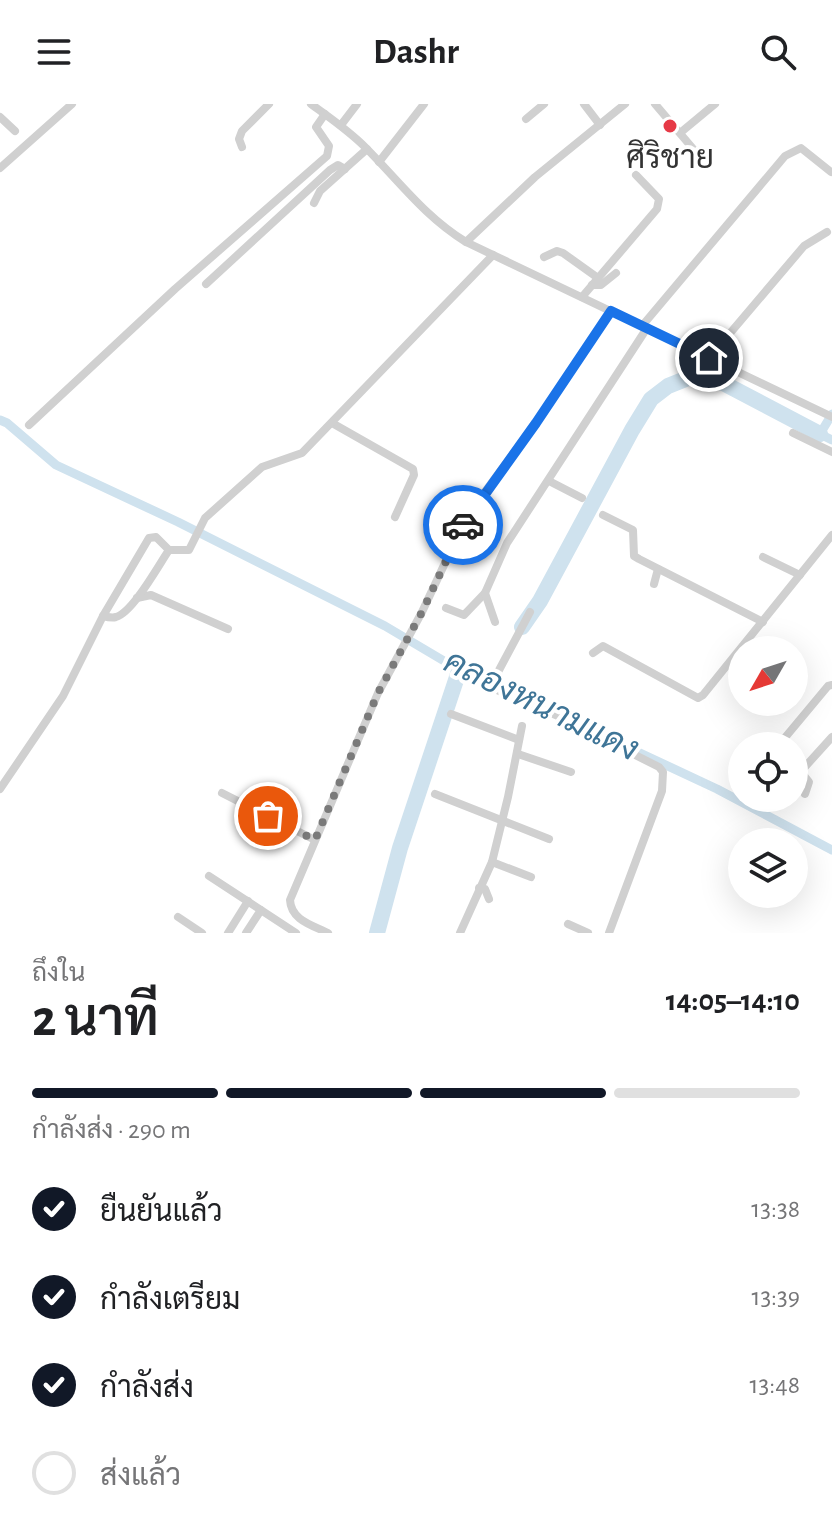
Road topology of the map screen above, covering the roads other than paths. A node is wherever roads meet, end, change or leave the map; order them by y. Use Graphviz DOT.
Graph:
graph roads {
  1 [pos="72,104"];
  2 [pos="269,104"];
  3 [pos="311,104"];
  4 [pos="357,104"];
  5 [pos="424,104"];
  6 [pos="544,104"];
  7 [pos="584,104"];
  8 [pos="625,104"];
  9 [pos="655,104"];
  10 [pos="715,104"];
  11 [pos="325,114"];
  12 [pos="0,117"];
  13 [pos="526,119"];
  14 [pos="341,125"];
  15 [pos="600,125"];
  16 [pos="15,131"];
  17 [pos="680,133"];
  18 [pos="242,147"];
  19 [pos="367,149"];
  20 [pos="379,162"];
  21 [pos="706,164"];
  22 [pos="0,168"];
  23 [pos="345,169"];
  24 [pos="831,172"];
  25 [pos="636,175"];
  26 [pos="314,203"];
  27 [pos="827,232"];
  28 [pos="466,242"];
  29 [pos="493,255"];
  30 [pos="544,257"];
  31 [pos="616,273"];
  32 [pos="595,281"];
  33 [pos="206,284"];
  34 [pos="582,297"];
  35 [pos="611,311"];
  36 [pos="644,327"];
  37 [pos="709,358"];
  38 [pos="832,417"];
  39 [pos="332,423"];
  40 [pos="29,425"];
  41 [pos="793,433"];
  42 [pos="832,452"];
  43 [pos="549,481"];
  44 [pos="582,498"];
  45 [pos="603,515"];
  46 [pos="395,517"];
  47 [pos="832,535"];
  48 [pos="169,550"];
  49 [pos="763,557"];
  50 [pos="658,569"];
  51 [pos="800,575"];
  52 [pos="654,584"];
  53 [pos="485,593"];
  54 [pos="137,598"];
  55 [pos="446,608"];
  56 [pos="530,612"];
  57 [pos="103,616"];
  58 [pos="495,622"];
  59 [pos="763,622"];
  60 [pos="228,629"];
  61 [pos="593,653"];
  62 [pos="459,674"];
  63 [pos="492,683"];
  64 [pos="832,685"];
  65 [pos="451,714"];
  66 [pos="522,726"];
  67 [pos="790,732"];
  68 [pos="832,737"];
  69 [pos="519,740"];
  70 [pos="518,754"];
  71 [pos="808,764"];
  72 [pos="571,772"];
  73 [pos="0,789"];
  74 [pos="222,793"];
  75 [pos="435,794"];
  76 [pos="503,820"];
  77 [pos="549,839"];
  78 [pos="315,840"];
  79 [pos="492,862"];
  80 [pos="209,876"];
  81 [pos="531,877"];
  82 [pos="479,888"];
  83 [pos="489,899"];
  84 [pos="248,901"];
  85 [pos="261,910"];
  86 [pos="178,917"];
  87 [pos="568,924"];
  88 [pos="202,933"];
  89 [pos="228,933"];
  90 [pos="246,933"];
  91 [pos="296,933"];
  92 [pos="328,933"];
  93 [pos="460,933"];
  94 [pos="588,933"];
  95 [pos="609,933"];
  1 -- 22 [label="street"];
  2 -- 18 [label="street"];
  3 -- 11 [label="street"];
  4 -- 14 [label="street"];
  5 -- 20 [label="street"];
  6 -- 13 [label="street"];
  7 -- 15 [label="street"];
  8 -- 15 [label="street"];
  9 -- 17 [label="street"];
  10 -- 17 [label="street"];
  11 -- 14 [label="street"];
  11 -- 40 [label="street"];
  12 -- 16 [label="street"];
  14 -- 19 [label="street"];
  15 -- 28 [label="street"];
  17 -- 21 [label="street"];
  19 -- 20 [label="street"];
  19 -- 23 [label="street"];
  20 -- 28 [label="street"];
  23 -- 26 [label="street"];
  23 -- 33 [label="street"];
  24 -- 36 [label="street"];
  25 -- 32 [label="street"];
  27 -- 37 [label="street"];
  28 -- 29 [label="street"];
  29 -- 34 [label="street"];
  29 -- 39 [label="street"];
  30 -- 32 [label="street"];
  31 -- 32 [label="street"];
  32 -- 34 [label="street"];
  34 -- 35 [label="street"];
  35 -- 36 [label="street"];
  35 -- 78 [label="street"];
  36 -- 37 [label="street"];
  36 -- 43 [label="street"];
  37 -- 38 [label="street"];
  39 -- 46 [label="street"];
  39 -- 48 [label="street"];
  41 -- 42 [label="street"];
  43 -- 44 [label="street"];
  43 -- 53 [label="street"];
  45 -- 50 [label="street"];
  47 -- 51 [label="street"];
  48 -- 54 [label="street"];
  48 -- 57 [label="street"];
  49 -- 51 [label="street"];
  50 -- 52 [label="street"];
  50 -- 59 [label="street"];
  51 -- 59 [label="street"];
  53 -- 55 [label="street"];
  53 -- 58 [label="street"];
  54 -- 57 [label="street"];
  54 -- 60 [label="street"];
  56 -- 63 [label="street"];
  57 -- 73 [label="street"];
  59 -- 61 [label="street"];
  62 -- 63 [label="street"];
  63 -- 95 [label="street"];
  64 -- 67 [label="street"];
  65 -- 69 [label="street"];
  66 -- 69 [label="street"];
  68 -- 71 [label="street"];
  69 -- 70 [label="street"];
  70 -- 72 [label="street"];
  70 -- 76 [label="street"];
  74 -- 78 [label="street"];
  75 -- 76 [label="street"];
  76 -- 77 [label="street"];
  76 -- 79 [label="street"];
  78 -- 92 [label="street"];
  79 -- 81 [label="street"];
  79 -- 82 [label="street"];
  80 -- 84 [label="street"];
  82 -- 83 [label="street"];
  82 -- 93 [label="street"];
  84 -- 85 [label="street"];
  84 -- 89 [label="street"];
  85 -- 90 [label="street"];
  85 -- 91 [label="street"];
  86 -- 88 [label="street"];
  87 -- 94 [label="street"];
}
